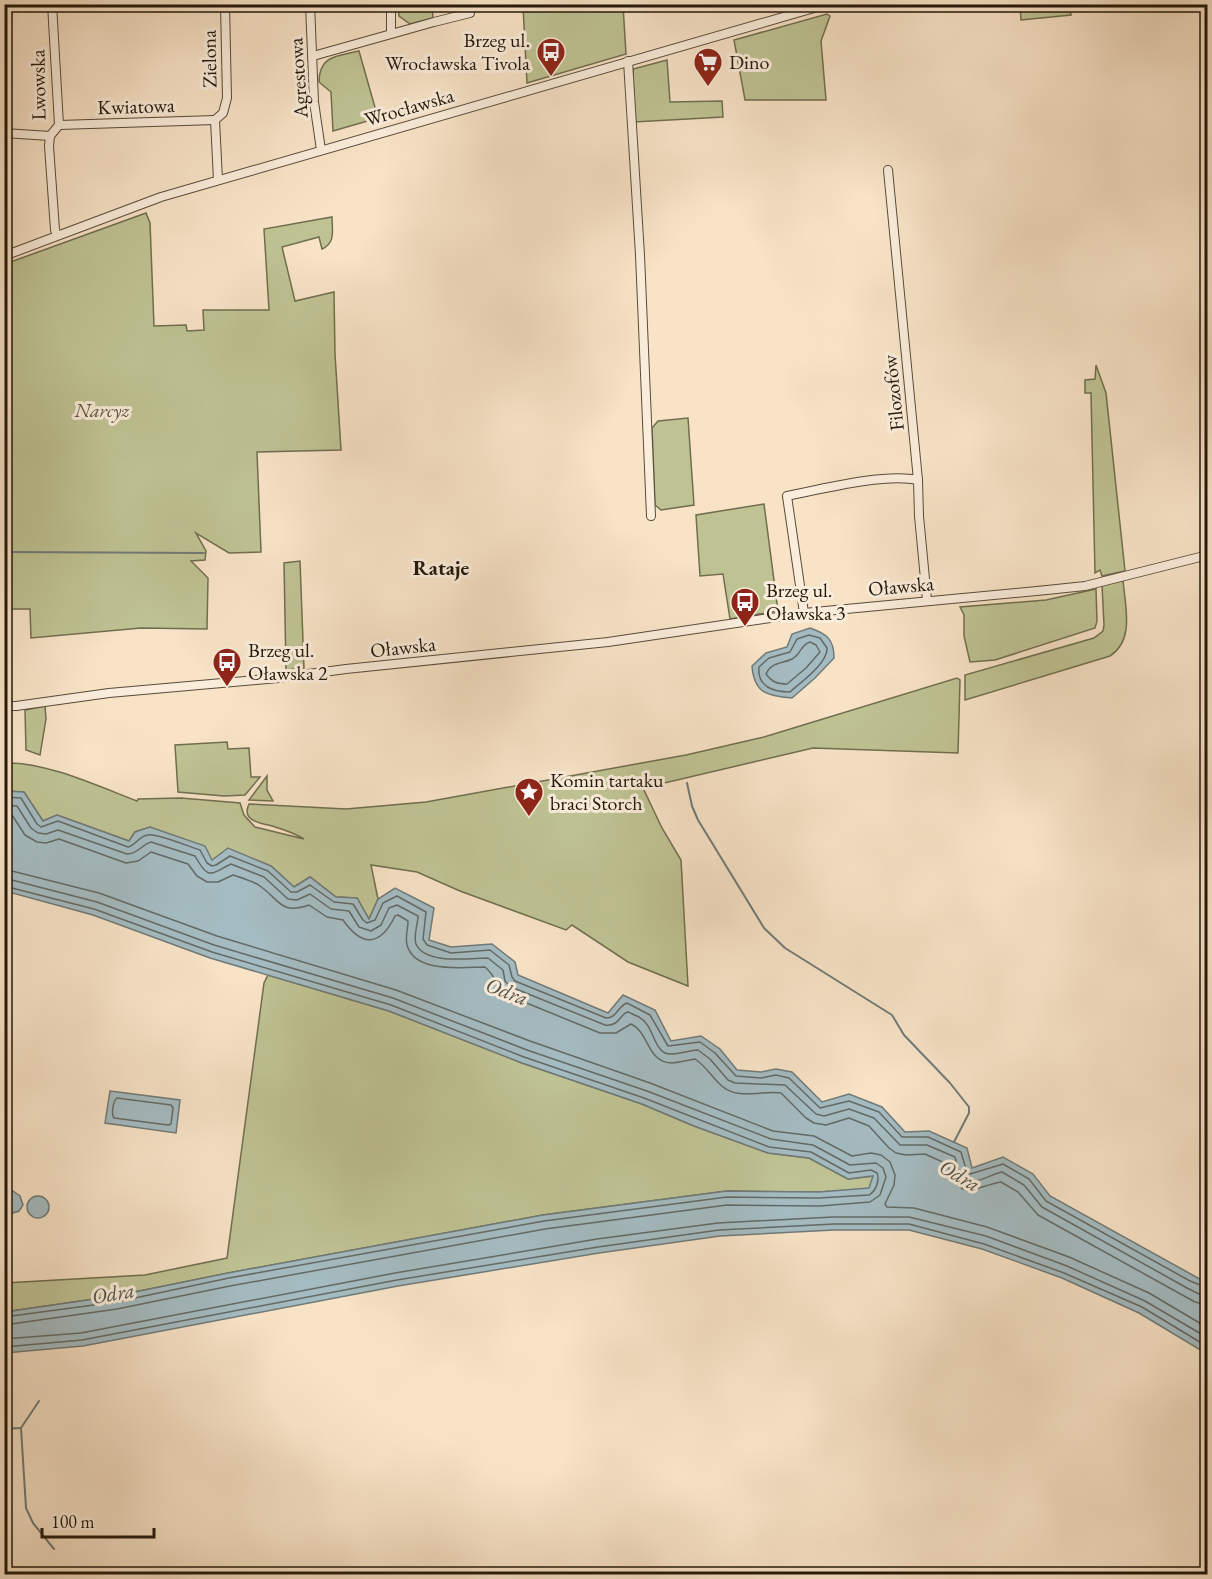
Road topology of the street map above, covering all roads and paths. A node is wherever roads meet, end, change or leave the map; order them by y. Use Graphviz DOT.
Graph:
graph roads {
  1 [pos="52,4"];
  2 [pos="225,4"];
  3 [pos="310,4"];
  4 [pos="391,4"];
  5 [pos="828,4"];
  6 [pos="470,9"];
  7 [pos="391,33"];
  8 [pos="313,56"];
  9 [pos="628,62"];
  10 [pos="214,120"];
  11 [pos="59,125"];
  12 [pos="4,133"];
  13 [pos="50,136"];
  14 [pos="321,150"];
  15 [pos="888,170"];
  16 [pos="218,180"];
  17 [pos="57,235"];
  18 [pos="4,255"];
  19 [pos="918,480"];
  20 [pos="651,516"];
  21 [pos="1208,555"];
  22 [pos="927,600"];
  23 [pos="804,613"];
  24 [pos="4,706"];
  1 -- 11 [label="street, Lwowska"];
  2 -- 10 [label="street, Zielona"];
  3 -- 8 [label="street, Agrestowa"];
  4 -- 7 [label="street"];
  5 -- 9 [label="street, Wrocławska"];
  6 -- 7 [label="street"];
  7 -- 8 [label="street"];
  8 -- 14 [label="street, Agrestowa"];
  9 -- 14 [label="street, Wrocławska"];
  9 -- 20 [label="street"];
  10 -- 11 [label="street, Kwiatowa"];
  10 -- 16 [label="street"];
  11 -- 13 [label="street, Lwowska"];
  12 -- 13 [label="street"];
  13 -- 17 [label="street, Lwowska"];
  14 -- 16 [label="street, Wrocławska"];
  15 -- 19 [label="street, Filozofów"];
  16 -- 17 [label="street, Wrocławska"];
  17 -- 18 [label="street, Wrocławska"];
  19 -- 22 [label="street, Filozofów"];
  19 -- 23 [label="street"];
  21 -- 22 [label="street, Oławska"];
  22 -- 23 [label="street, Oławska"];
  23 -- 24 [label="street, Oławska"];
}
